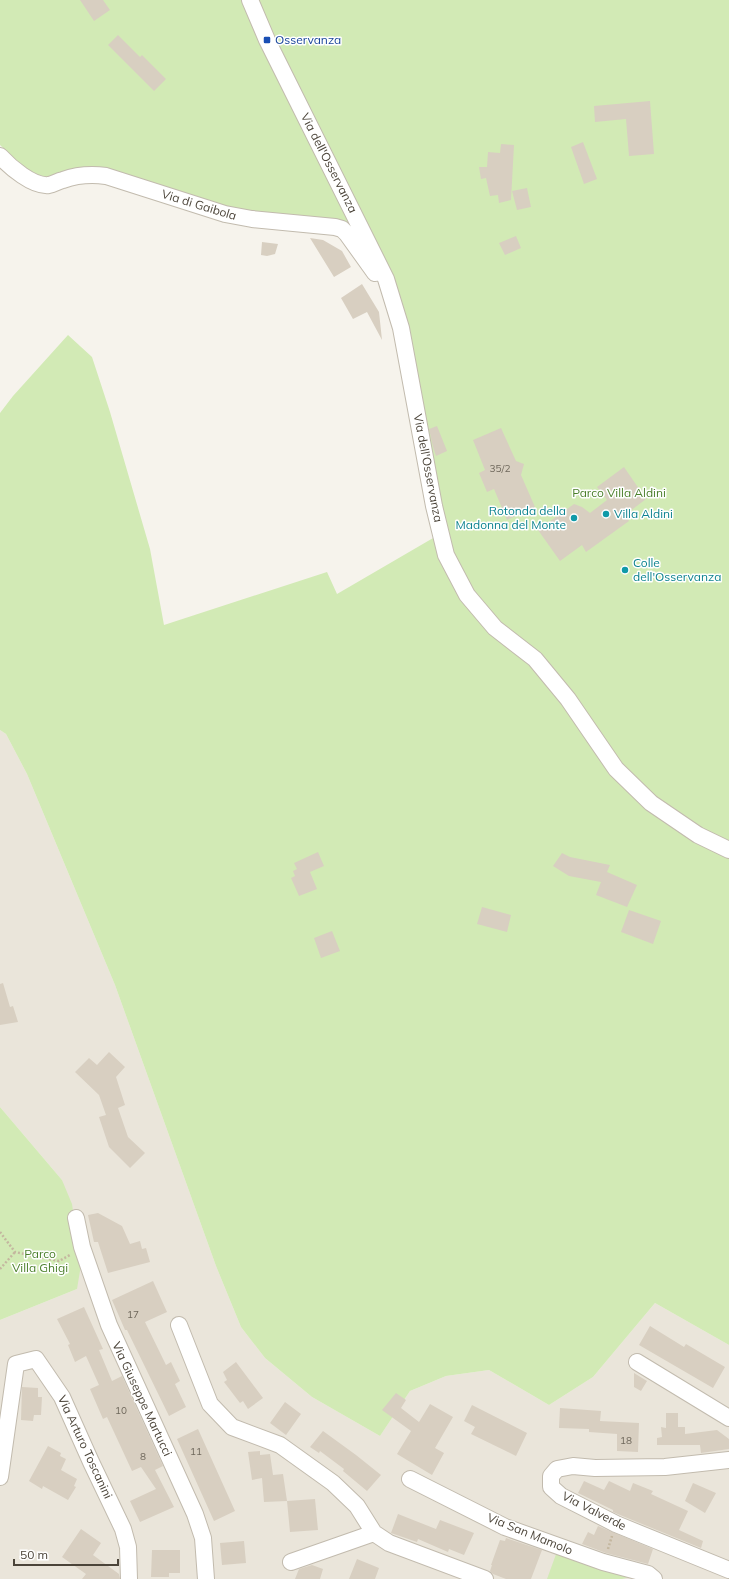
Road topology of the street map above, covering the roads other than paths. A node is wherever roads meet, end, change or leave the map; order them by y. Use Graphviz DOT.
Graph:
graph roads {
  1 [pos="250,0"];
  2 [pos="0,156"];
  3 [pos="386,279"];
  4 [pos="729,850"];
  5 [pos="76,1218"];
  6 [pos="179,1325"];
  7 [pos="637,1362"];
  8 [pos="729,1418"];
  9 [pos="729,1460"];
  10 [pos="0,1477"];
  11 [pos="410,1479"];
  12 [pos="374,1534"];
  13 [pos="291,1562"];
  14 [pos="729,1570"];
  15 [pos="129,1579"];
  16 [pos="206,1579"];
  17 [pos="485,1579"];
  18 [pos="654,1579"];
  1 -- 3 [label="street, Via dell'Osservanza"];
  2 -- 3 [label="street, Via di Gaibola"];
  3 -- 4 [label="street, Via dell'Osservanza"];
  5 -- 16 [label="street, Via Giuseppe Martucci"];
  6 -- 12 [label="street"];
  7 -- 8 [label="street"];
  9 -- 14 [label="street, Via Valverde"];
  10 -- 15 [label="street, Via Arturo Toscanini"];
  11 -- 18 [label="street, Via San Mamolo"];
  12 -- 13 [label="street"];
  12 -- 17 [label="street"];
}
